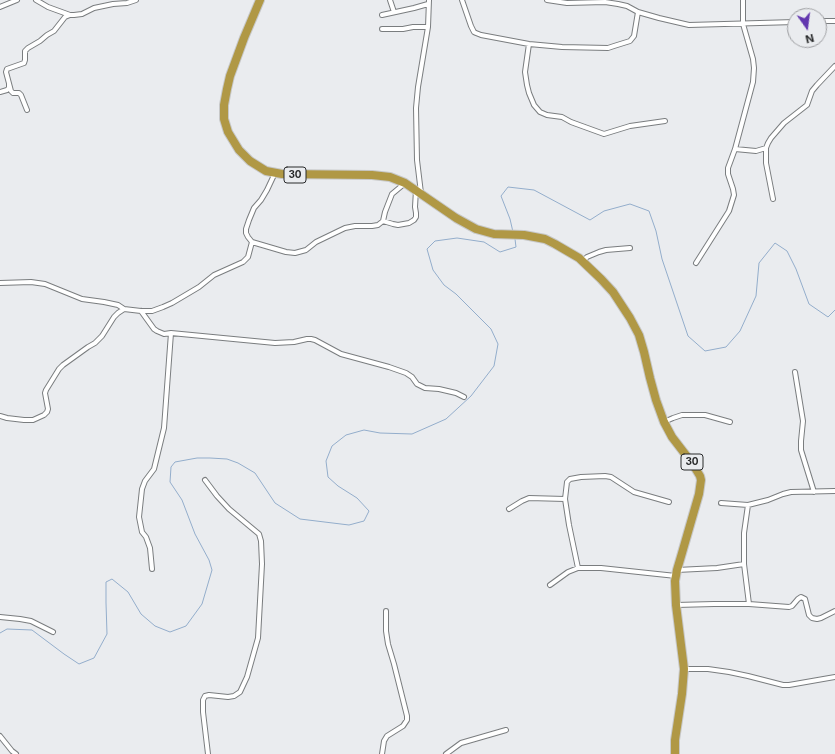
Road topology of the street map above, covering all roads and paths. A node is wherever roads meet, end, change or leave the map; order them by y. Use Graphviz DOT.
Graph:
graph roads {
  1 [pos="17,0"];
  2 [pos="36,0"];
  3 [pos="136,0"];
  4 [pos="260,0"];
  5 [pos="390,0"];
  6 [pos="462,0"];
  7 [pos="547,0"];
  8 [pos="743,0"];
  9 [pos="429,2"];
  10 [pos="0,7"];
  11 [pos="394,12"];
  12 [pos="638,12"];
  13 [pos="70,15"];
  14 [pos="382,15"];
  15 [pos="787,22"];
  16 [pos="742,24"];
  17 [pos="428,27"];
  18 [pos="382,29"];
  19 [pos="529,44"];
  20 [pos="835,66"];
  21 [pos="9,83"];
  22 [pos="0,92"];
  23 [pos="27,110"];
  24 [pos="665,121"];
  25 [pos="766,148"];
  26 [pos="735,149"];
  27 [pos="275,173"];
  28 [pos="405,183"];
  29 [pos="418,192"];
  30 [pos="773,199"];
  31 [pos="383,221"];
  32 [pos="252,242"];
  33 [pos="630,248"];
  34 [pos="583,262"];
  35 [pos="696,263"];
  36 [pos="0,283"];
  37 [pos="124,309"];
  38 [pos="141,311"];
  39 [pos="171,333"];
  40 [pos="795,372"];
  41 [pos="464,397"];
  42 [pos="0,416"];
  43 [pos="664,422"];
  44 [pos="730,422"];
  45 [pos="205,480"];
  46 [pos="835,491"];
  47 [pos="814,492"];
  48 [pos="565,499"];
  49 [pos="669,502"];
  50 [pos="721,503"];
  51 [pos="748,505"];
  52 [pos="509,509"];
  53 [pos="744,564"];
  54 [pos="578,568"];
  55 [pos="152,569"];
  56 [pos="677,573"];
  57 [pos="550,585"];
  58 [pos="749,604"];
  59 [pos="676,605"];
  60 [pos="386,611"];
  61 [pos="835,611"];
  62 [pos="0,617"];
  63 [pos="53,632"];
  64 [pos="684,669"];
  65 [pos="835,677"];
  66 [pos="506,730"];
  67 [pos="0,736"];
  68 [pos="16,754"];
  69 [pos="208,754"];
  70 [pos="382,754"];
  71 [pos="446,754"];
  72 [pos="675,754"];
  1 -- 10 [label="street"];
  2 -- 13 [label="street"];
  3 -- 13 [label="street"];
  4 -- 27 [label="highway, 30"];
  5 -- 11 [label="street"];
  6 -- 19 [label="street"];
  7 -- 12 [label="street"];
  8 -- 16 [label="street"];
  9 -- 11 [label="street"];
  9 -- 17 [label="street"];
  11 -- 14 [label="street"];
  12 -- 16 [label="street"];
  12 -- 19 [label="street"];
  13 -- 21 [label="street"];
  15 -- 16 [label="street"];
  16 -- 26 [label="street"];
  17 -- 18 [label="street"];
  17 -- 29 [label="street"];
  19 -- 24 [label="street"];
  20 -- 25 [label="street"];
  21 -- 22 [label="street"];
  21 -- 23 [label="street"];
  25 -- 26 [label="street"];
  25 -- 30 [label="street"];
  26 -- 35 [label="street"];
  27 -- 28 [label="highway, 30"];
  27 -- 32 [label="street"];
  28 -- 29 [label="highway, 30"];
  28 -- 31 [label="street"];
  29 -- 31 [label="street"];
  29 -- 34 [label="highway, 30"];
  31 -- 32 [label="street"];
  32 -- 38 [label="street"];
  33 -- 34 [label="street"];
  34 -- 43 [label="highway, 30"];
  36 -- 37 [label="street"];
  37 -- 38 [label="street"];
  37 -- 42 [label="street"];
  38 -- 39 [label="street"];
  39 -- 41 [label="street"];
  39 -- 55 [label="street"];
  40 -- 47 [label="street"];
  43 -- 44 [label="street"];
  43 -- 56 [label="highway, 30"];
  45 -- 69 [label="street"];
  46 -- 47 [label="street"];
  47 -- 51 [label="street"];
  48 -- 49 [label="street"];
  48 -- 52 [label="street"];
  48 -- 54 [label="street"];
  50 -- 51 [label="street"];
  51 -- 53 [label="street"];
  53 -- 56 [label="street"];
  53 -- 58 [label="street"];
  54 -- 56 [label="street"];
  54 -- 57 [label="street"];
  56 -- 59 [label="highway, 30"];
  58 -- 59 [label="street"];
  58 -- 61 [label="street"];
  59 -- 64 [label="highway, 30"];
  60 -- 70 [label="street"];
  62 -- 63 [label="street"];
  64 -- 65 [label="street"];
  64 -- 72 [label="highway, 30"];
  66 -- 71 [label="street"];
  67 -- 68 [label="street"];
}
